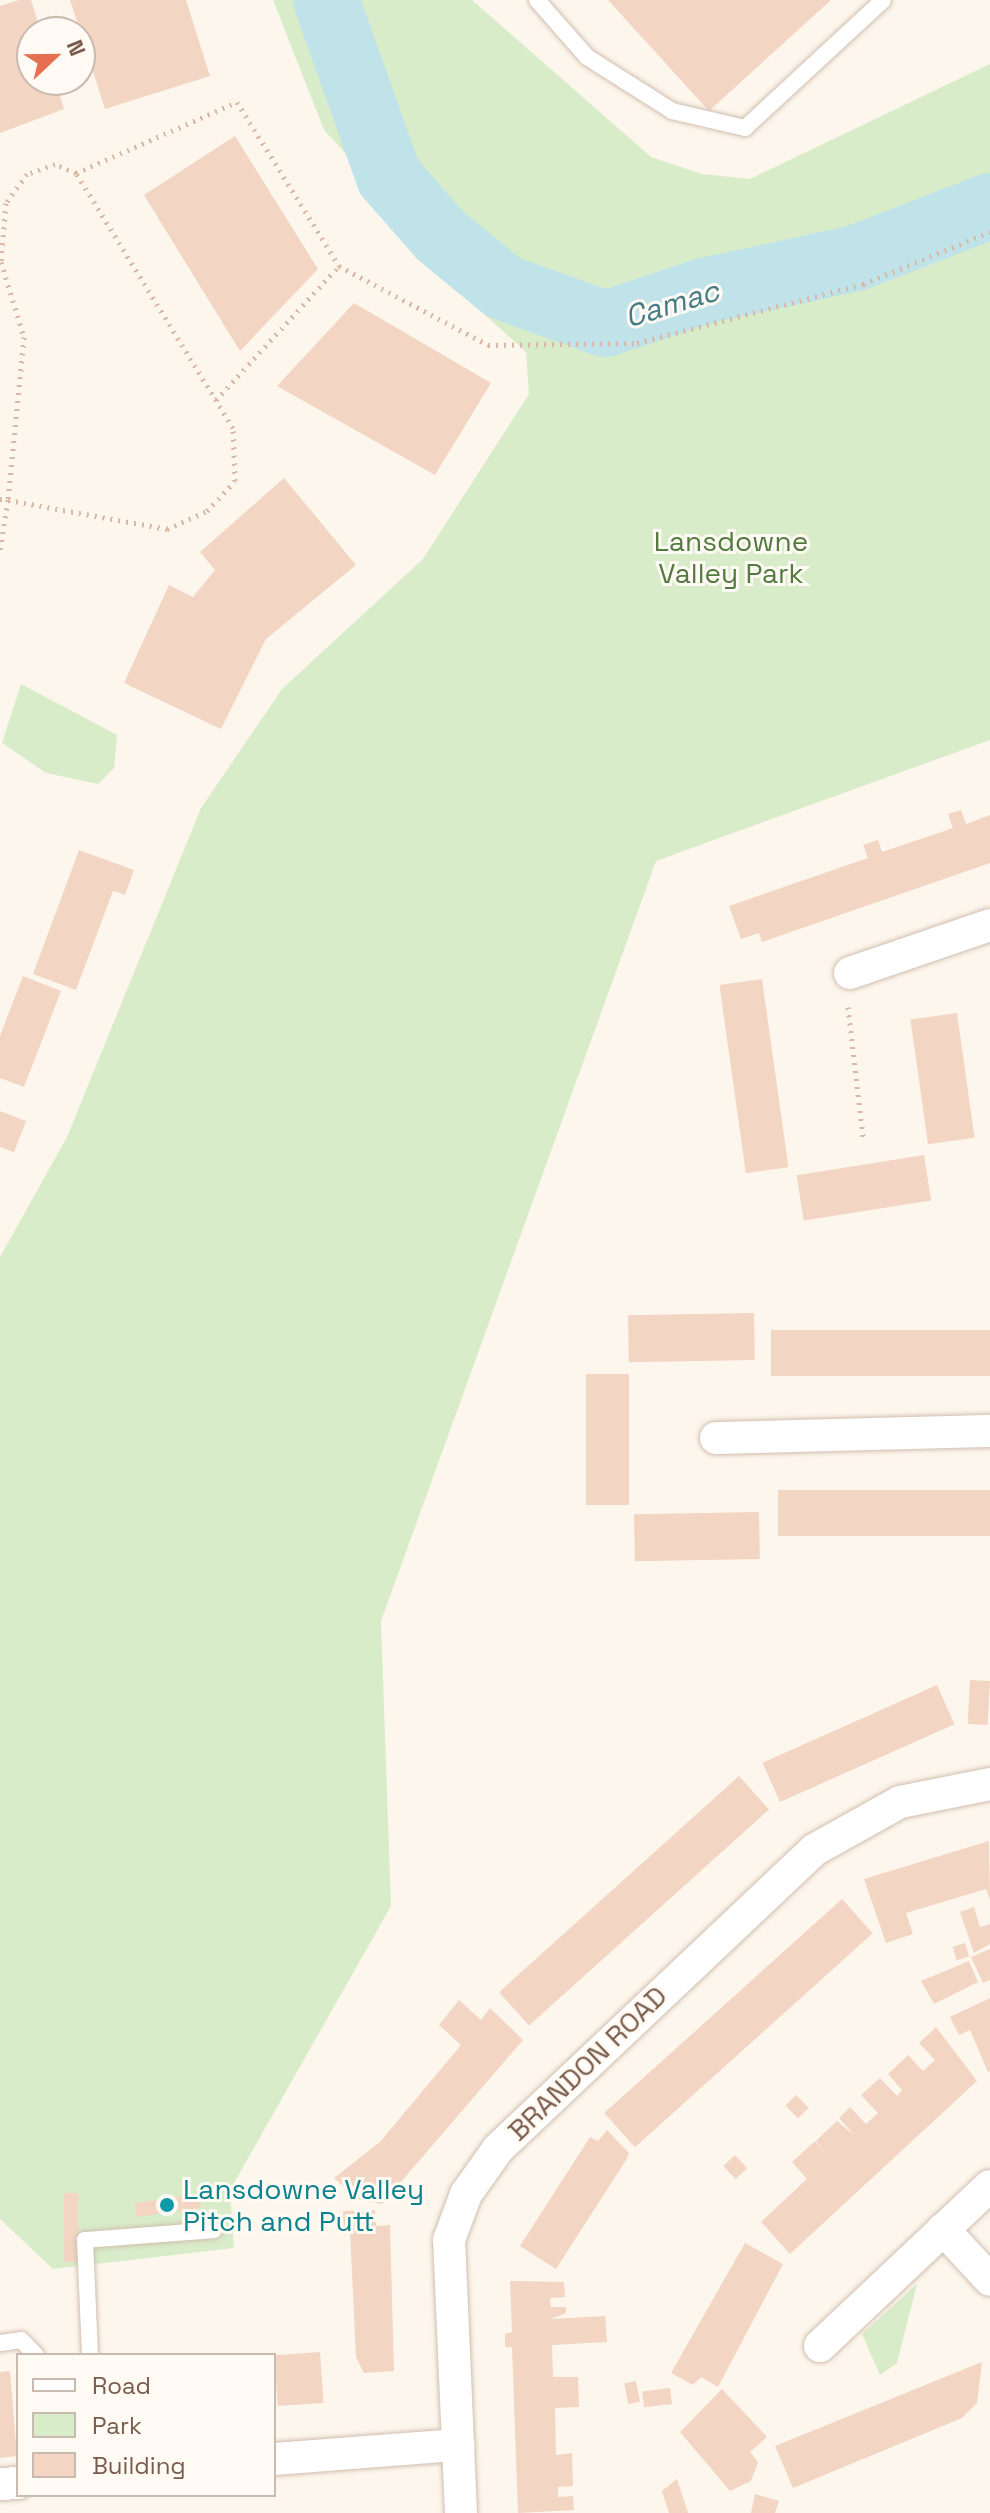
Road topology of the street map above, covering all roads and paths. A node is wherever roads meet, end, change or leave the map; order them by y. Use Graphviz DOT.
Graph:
graph roads {
  1 [pos="537,0"];
  2 [pos="883,0"];
  3 [pos="76,173"];
  4 [pos="990,232"];
  5 [pos="339,266"];
  6 [pos="216,400"];
  7 [pos="0,499"];
  8 [pos="8,500"];
  9 [pos="0,551"];
  10 [pos="990,925"];
  11 [pos="850,973"];
  12 [pos="863,1137"];
  13 [pos="990,1431"];
  14 [pos="716,1438"];
  15 [pos="990,1784"];
  16 [pos="990,2186"];
  17 [pos="943,2229"];
  18 [pos="214,2230"];
  19 [pos="990,2280"];
  20 [pos="0,2343"];
  21 [pos="820,2346"];
  22 [pos="34,2353"];
  23 [pos="90,2353"];
  24 [pos="458,2445"];
  25 [pos="276,2459"];
  26 [pos="461,2513"];
  1 -- 2 [label="lane"];
  3 -- 5 [label="path"];
  3 -- 6 [label="path"];
  3 -- 8 [label="path"];
  4 -- 5 [label="path"];
  5 -- 6 [label="path"];
  6 -- 8 [label="path"];
  7 -- 8 [label="path"];
  8 -- 9 [label="path"];
  10 -- 11 [label="street"];
  11 -- 12 [label="path"];
  13 -- 14 [label="street"];
  15 -- 24 [label="street, BRANDON ROAD"];
  16 -- 17 [label="street"];
  17 -- 19 [label="street"];
  17 -- 21 [label="street"];
  18 -- 23 [label="lane"];
  20 -- 22 [label="lane"];
  24 -- 25 [label="street"];
  24 -- 26 [label="street, BRANDON ROAD"];
}
